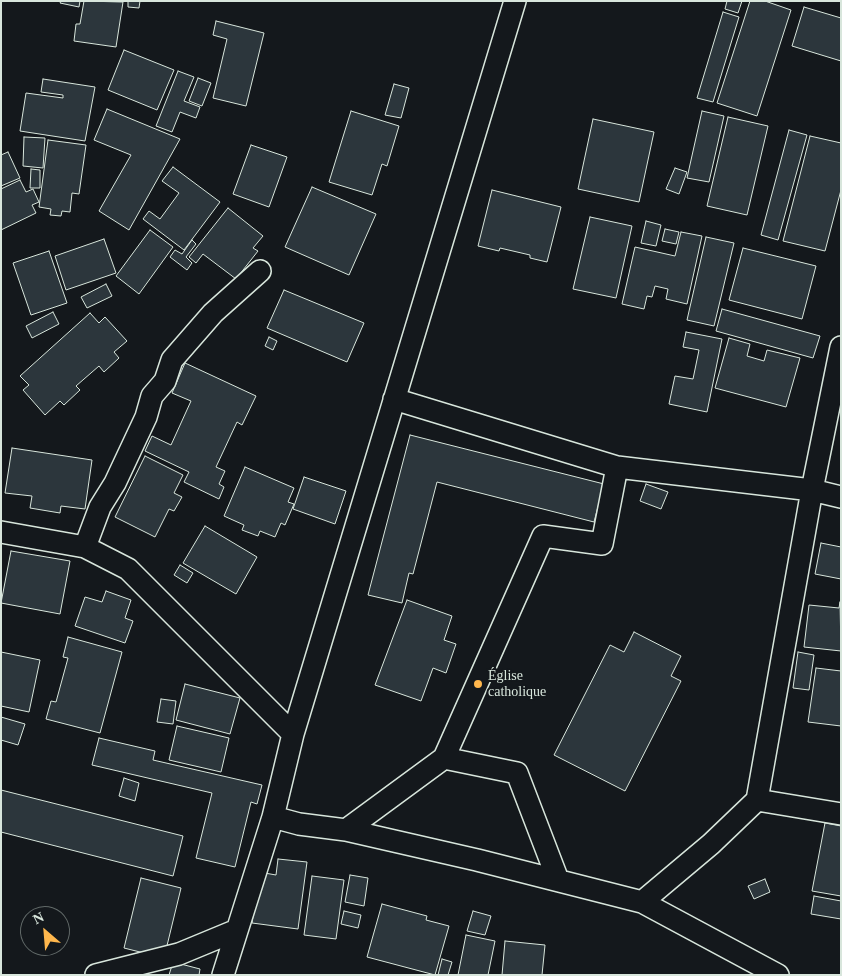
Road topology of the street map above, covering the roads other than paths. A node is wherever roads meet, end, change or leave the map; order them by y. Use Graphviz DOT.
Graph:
graph roads {
  1 [pos="515,1"];
  2 [pos="260,271"];
  3 [pos="841,347"];
  4 [pos="394,399"];
  5 [pos="617,467"];
  6 [pos="812,490"];
  7 [pos="841,497"];
  8 [pos="1,532"];
  9 [pos="85,547"];
  10 [pos="293,734"];
  11 [pos="444,758"];
  12 [pos="757,800"];
  13 [pos="841,814"];
  14 [pos="273,817"];
  15 [pos="346,830"];
  16 [pos="558,880"];
  17 [pos="642,902"];
  18 [pos="237,930"];
  19 [pos="96,975"];
  20 [pos="223,975"];
  21 [pos="778,975"];
  1 -- 4 [label="street"];
  2 -- 9 [label="street"];
  3 -- 6 [label="street"];
  4 -- 5 [label="street"];
  4 -- 10 [label="street"];
  5 -- 6 [label="street"];
  5 -- 11 [label="street"];
  6 -- 7 [label="street"];
  6 -- 12 [label="street"];
  8 -- 9 [label="street"];
  9 -- 10 [label="street"];
  10 -- 14 [label="street"];
  11 -- 15 [label="street"];
  11 -- 16 [label="street"];
  12 -- 13 [label="street"];
  12 -- 17 [label="street"];
  14 -- 15 [label="street"];
  14 -- 18 [label="street"];
  15 -- 16 [label="street"];
  16 -- 17 [label="street"];
  17 -- 21 [label="street"];
  18 -- 19 [label="street"];
  18 -- 20 [label="street"];
}
